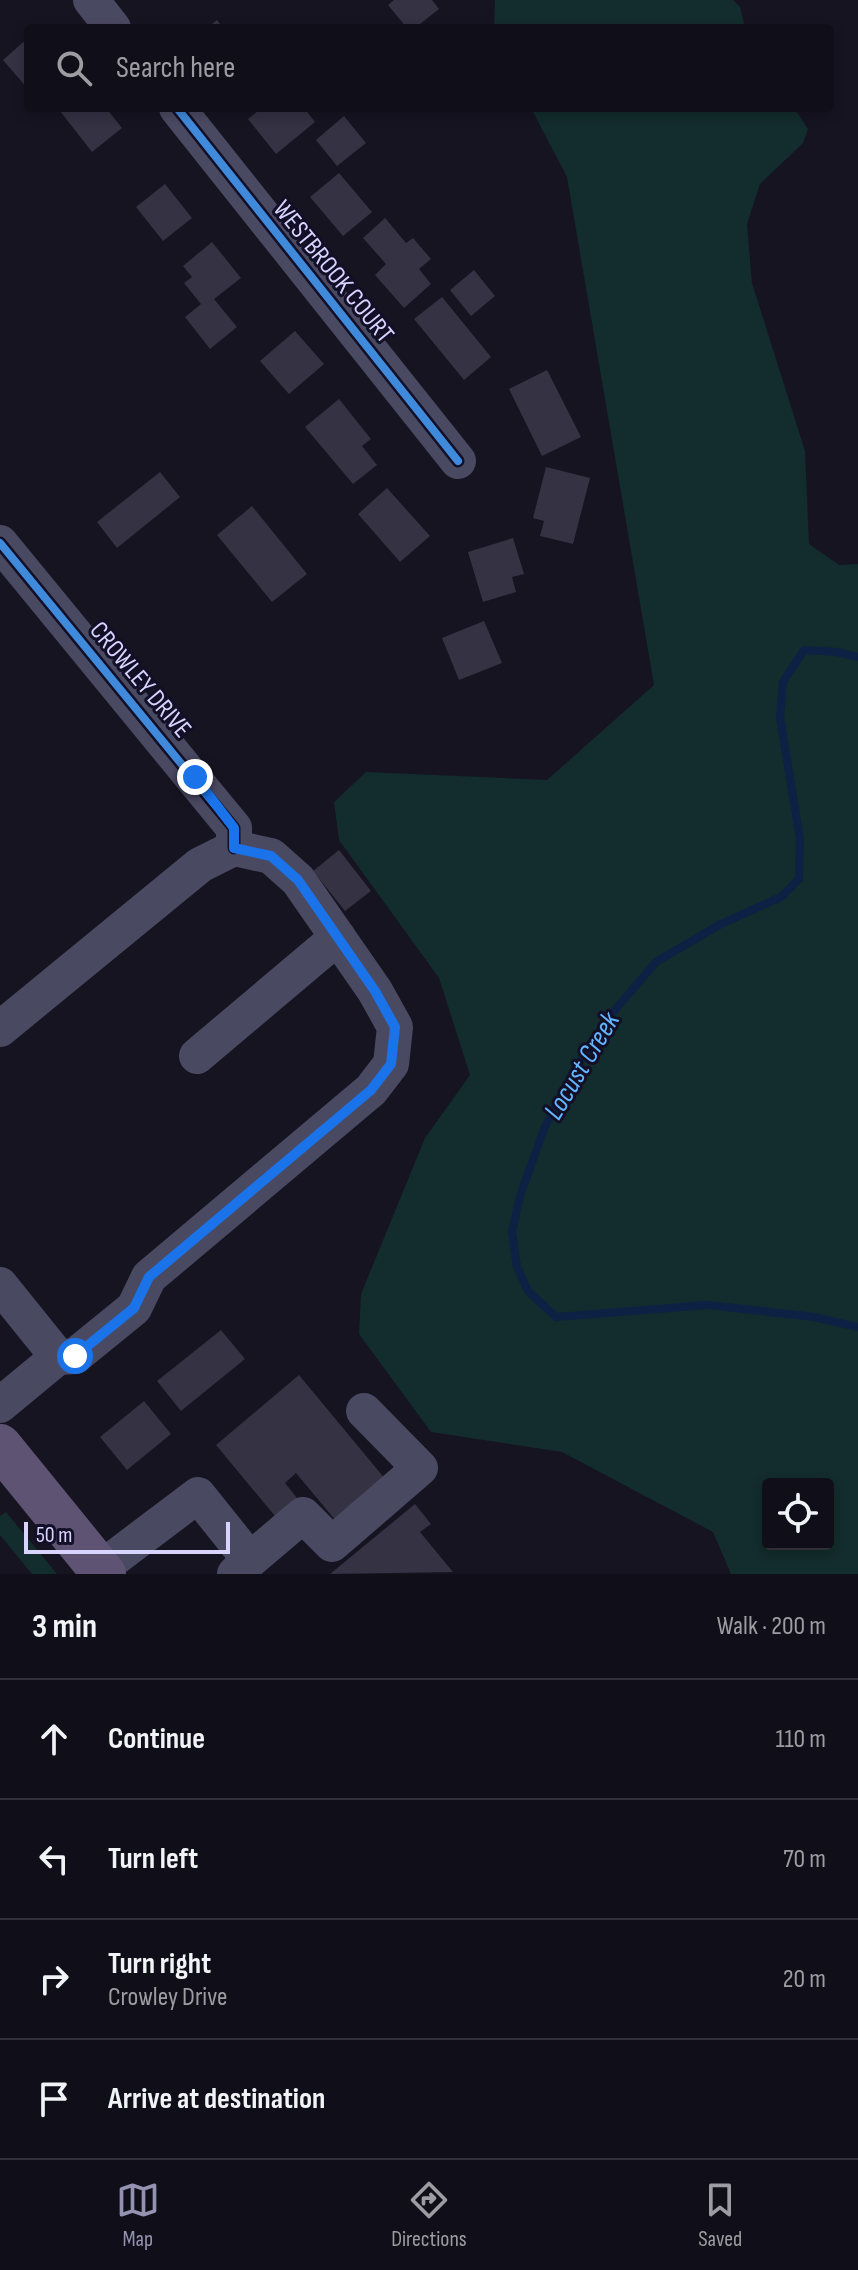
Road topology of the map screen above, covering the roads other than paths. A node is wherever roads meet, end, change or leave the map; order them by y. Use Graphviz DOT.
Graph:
graph roads {
  1 [pos="91,0"];
  2 [pos="110,24"];
  3 [pos="180,112"];
  4 [pos="458,461"];
  5 [pos="0,543"];
  6 [pos="234,848"];
  7 [pos="338,937"];
  8 [pos="0,1029"];
  9 [pos="197,1056"];
  10 [pos="0,1285"];
  11 [pos="58,1357"];
  12 [pos="0,1405"];
  13 [pos="364,1411"];
  14 [pos="0,1446"];
  15 [pos="243,1567"];
  16 [pos="102,1571"];
  1 -- 2 [label="street"];
  3 -- 4 [label="street, WESTBROOK COURT"];
  5 -- 6 [label="street, CROWLEY DRIVE"];
  6 -- 7 [label="street"];
  6 -- 8 [label="street"];
  7 -- 9 [label="street"];
  7 -- 11 [label="street"];
  10 -- 11 [label="street"];
  11 -- 12 [label="street"];
  13 -- 15 [label="street"];
  14 -- 16 [label="main road"];
  15 -- 16 [label="street"];
}
